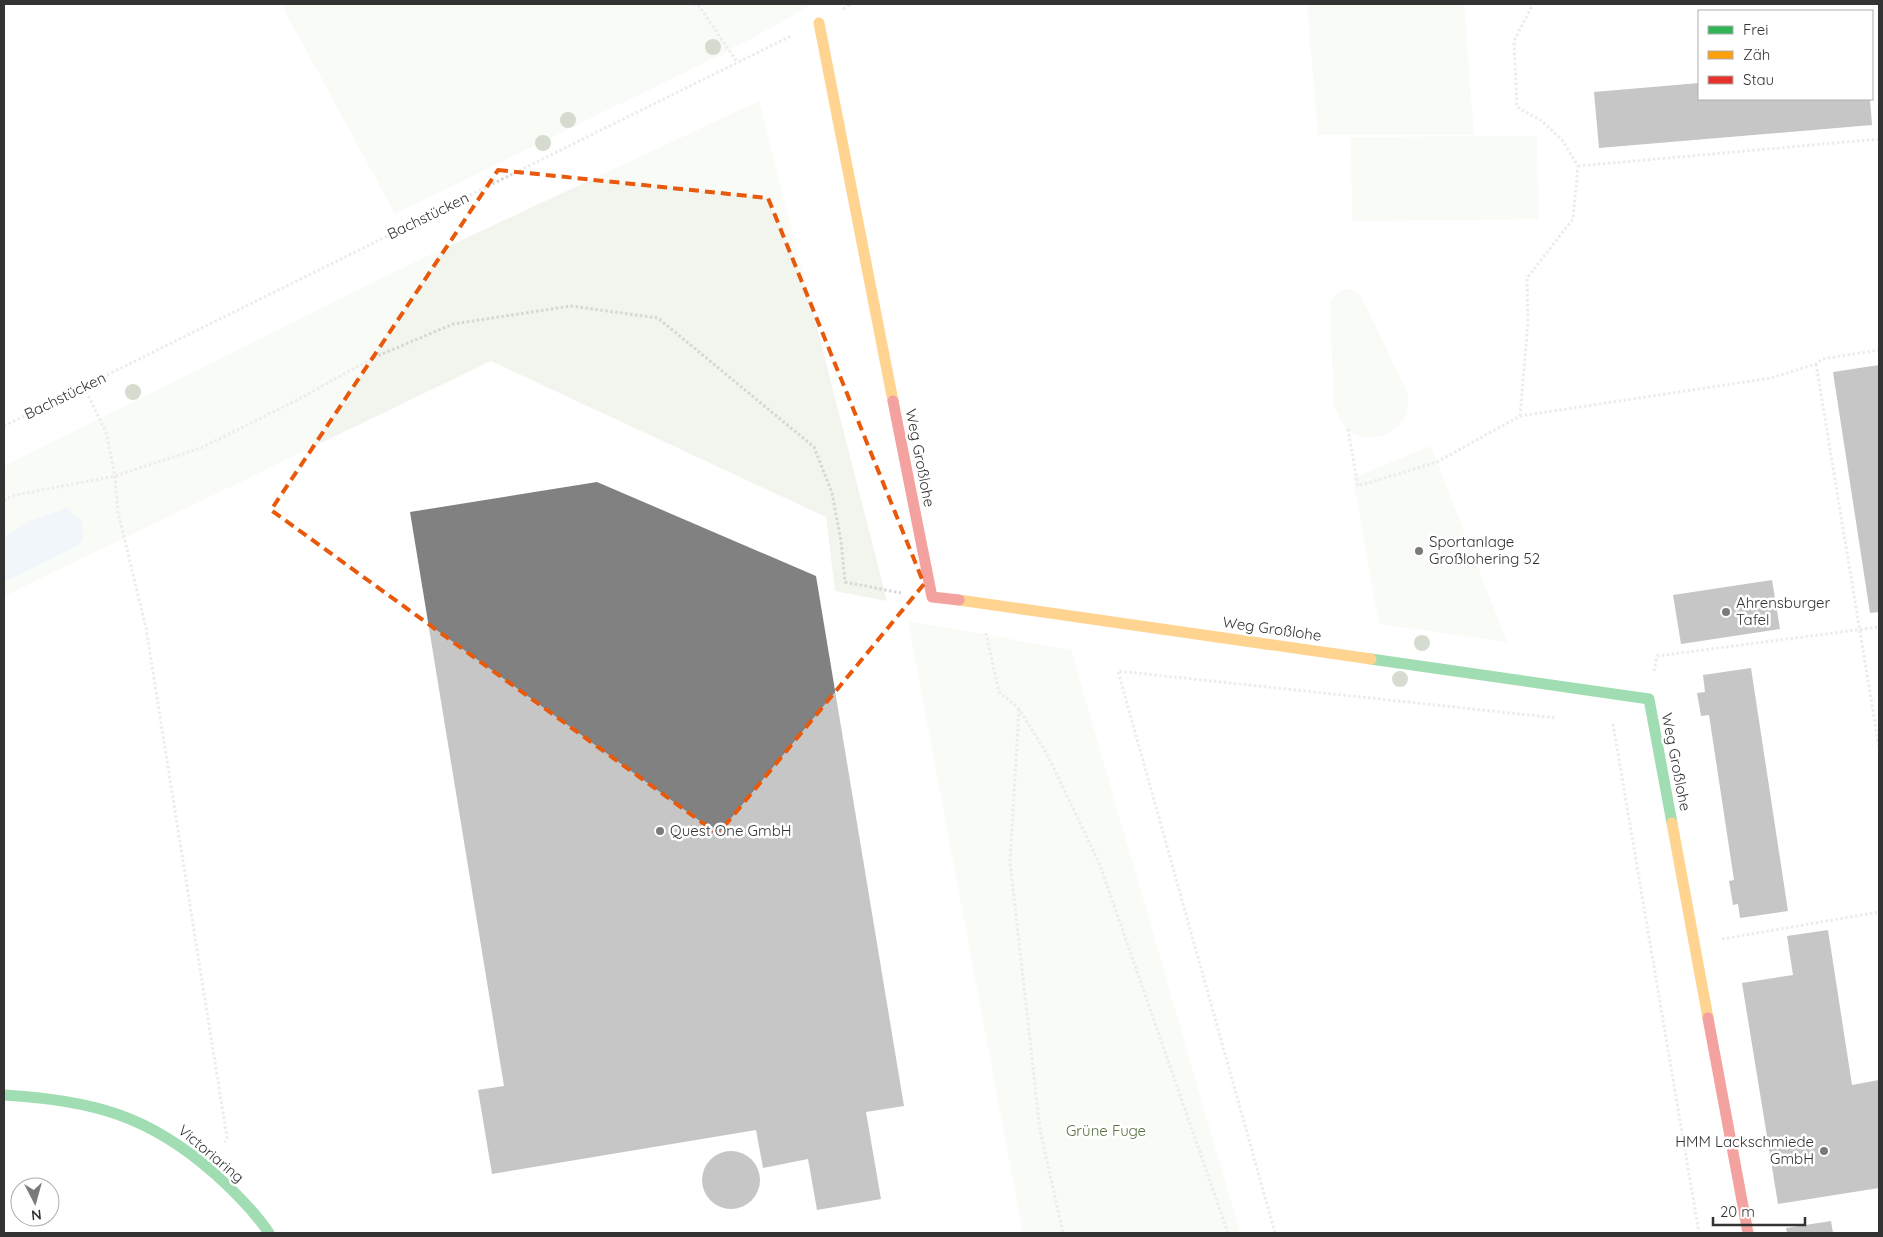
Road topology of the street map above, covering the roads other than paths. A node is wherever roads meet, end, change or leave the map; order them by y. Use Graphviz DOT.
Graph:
graph roads {
  1 [pos="819,23"];
  2 [pos="4,1095"];
  3 [pos="269,1233"];
  4 [pos="1748,1233"];
  1 -- 4 [label="street, Weg Großlohe"];
  2 -- 3 [label="street, Victoriaring"];
}
